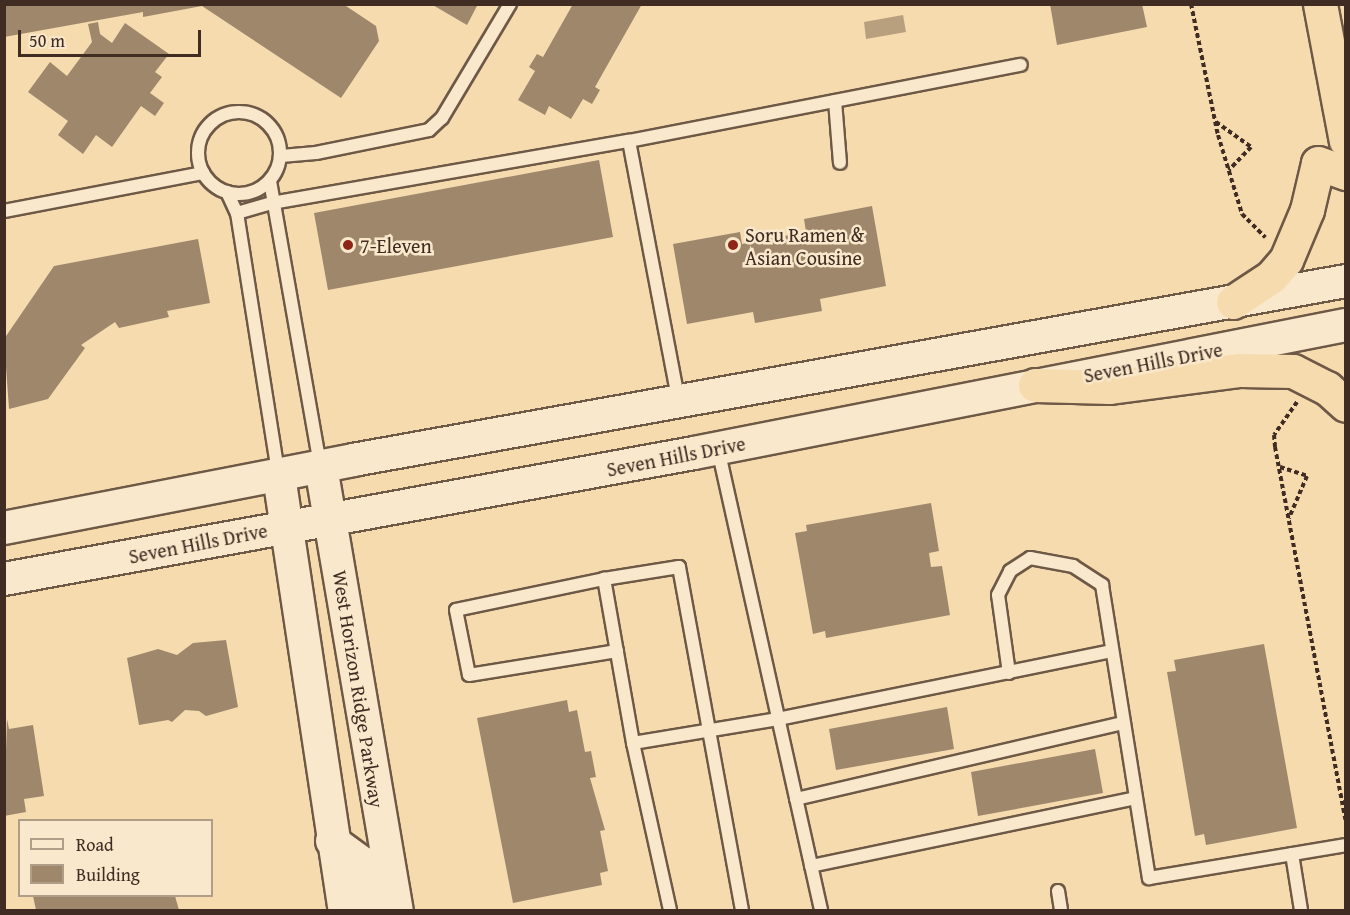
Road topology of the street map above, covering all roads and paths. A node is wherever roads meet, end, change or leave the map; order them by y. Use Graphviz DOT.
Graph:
graph roads {
  1 [pos="510,4"];
  2 [pos="1191,4"];
  3 [pos="1320,4"];
  4 [pos="1021,65"];
  5 [pos="835,101"];
  6 [pos="1215,122"];
  7 [pos="629,141"];
  8 [pos="1346,141"];
  9 [pos="281,156"];
  10 [pos="840,163"];
  11 [pos="1229,170"];
  12 [pos="203,173"];
  13 [pos="1346,173"];
  14 [pos="270,181"];
  15 [pos="227,192"];
  16 [pos="272,203"];
  17 [pos="4,211"];
  18 [pos="237,213"];
  19 [pos="1273,242"];
  20 [pos="1346,281"];
  21 [pos="1233,302"];
  22 [pos="1346,325"];
  23 [pos="1035,385"];
  24 [pos="1304,393"];
  25 [pos="679,401"];
  26 [pos="1346,405"];
  27 [pos="717,448"];
  28 [pos="1279,466"];
  29 [pos="321,467"];
  30 [pos="279,476"];
  31 [pos="1289,518"];
  32 [pos="332,519"];
  33 [pos="284,527"];
  34 [pos="4,528"];
  35 [pos="4,579"];
  36 [pos="604,579"];
  37 [pos="617,651"];
  38 [pos="1111,651"];
  39 [pos="1009,673"];
  40 [pos="778,719"];
  41 [pos="1122,723"];
  42 [pos="709,730"];
  43 [pos="633,743"];
  44 [pos="796,799"];
  45 [pos="1133,799"];
  46 [pos="1346,823"];
  47 [pos="332,841"];
  48 [pos="1346,845"];
  49 [pos="1292,854"];
  50 [pos="810,866"];
  51 [pos="1058,891"];
  52 [pos="345,910"];
  53 [pos="370,910"];
  54 [pos="397,910"];
  55 [pos="670,910"];
  56 [pos="742,910"];
  57 [pos="821,910"];
  58 [pos="1062,910"];
  59 [pos="1301,910"];
  1 -- 9 [label="lane"];
  2 -- 6 [label="path"];
  3 -- 8 [label="highway"];
  4 -- 5 [label="lane"];
  5 -- 7 [label="lane"];
  5 -- 10 [label="lane"];
  6 -- 11 [label="path"];
  6 -- 11 [label="path"];
  7 -- 16 [label="lane"];
  7 -- 25 [label="lane"];
  9 -- 12 [label="lane"];
  9 -- 14 [label="lane"];
  11 -- 19 [label="path"];
  12 -- 15 [label="lane"];
  12 -- 17 [label="lane"];
  13 -- 21 [label="highway"];
  14 -- 15 [label="lane"];
  14 -- 16 [label="lane"];
  15 -- 18 [label="lane"];
  16 -- 18 [label="lane"];
  16 -- 29 [label="lane"];
  18 -- 30 [label="lane"];
  20 -- 21 [label="main road"];
  21 -- 25 [label="main road"];
  22 -- 23 [label="main road, Seven Hills Drive"];
  23 -- 26 [label="highway"];
  23 -- 27 [label="main road, Seven Hills Drive"];
  24 -- 28 [label="path"];
  25 -- 29 [label="main road"];
  27 -- 32 [label="main road, Seven Hills Drive"];
  27 -- 40 [label="lane"];
  28 -- 31 [label="path"];
  28 -- 31 [label="path"];
  29 -- 30 [label="main road"];
  29 -- 32 [label="main road, West Horizon Ridge Parkway"];
  30 -- 33 [label="main road"];
  30 -- 34 [label="main road"];
  31 -- 46 [label="path"];
  32 -- 33 [label="main road, Seven Hills Drive"];
  32 -- 54 [label="main road, West Horizon Ridge Parkway"];
  33 -- 35 [label="main road, Seven Hills Drive"];
  33 -- 47 [label="main road"];
  36 -- 37 [label="lane"];
  36 -- 37 [label="lane"];
  36 -- 42 [label="lane"];
  37 -- 43 [label="lane"];
  38 -- 39 [label="lane"];
  38 -- 39 [label="lane"];
  38 -- 41 [label="lane"];
  39 -- 40 [label="lane"];
  40 -- 42 [label="lane"];
  40 -- 44 [label="lane"];
  41 -- 44 [label="lane"];
  41 -- 45 [label="lane"];
  42 -- 43 [label="lane"];
  42 -- 56 [label="lane"];
  43 -- 55 [label="lane"];
  44 -- 50 [label="lane"];
  45 -- 49 [label="lane"];
  45 -- 50 [label="lane"];
  47 -- 52 [label="main road"];
  47 -- 53 [label="main road"];
  48 -- 49 [label="lane"];
  49 -- 59 [label="lane"];
  50 -- 57 [label="lane"];
  51 -- 58 [label="lane"];
}
